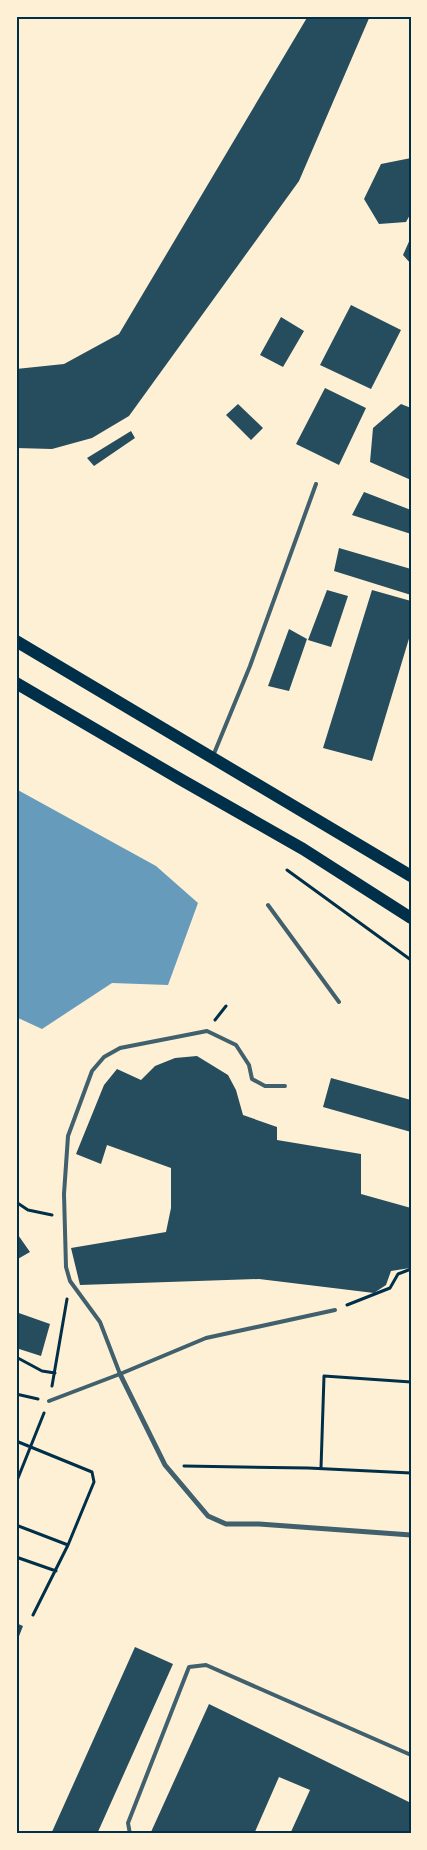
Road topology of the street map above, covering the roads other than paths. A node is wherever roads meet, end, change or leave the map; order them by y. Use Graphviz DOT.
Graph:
graph roads {
  1 [pos="316,484"];
  2 [pos="16,641"];
  3 [pos="16,683"];
  4 [pos="212,758"];
  5 [pos="411,876"];
  6 [pos="268,905"];
  7 [pos="411,918"];
  8 [pos="339,1002"];
  9 [pos="285,1086"];
  10 [pos="335,1310"];
  11 [pos="120,1374"];
  12 [pos="49,1401"];
  13 [pos="411,1535"];
  14 [pos="411,1755"];
  15 [pos="130,1834"];
  1 -- 4 [label="lane"];
  2 -- 4 [label="main road"];
  3 -- 7 [label="main road"];
  4 -- 5 [label="main road"];
  6 -- 8 [label="lane"];
  9 -- 11 [label="lane"];
  10 -- 11 [label="lane"];
  11 -- 12 [label="lane"];
  11 -- 13 [label="street"];
  14 -- 15 [label="lane"];
}
